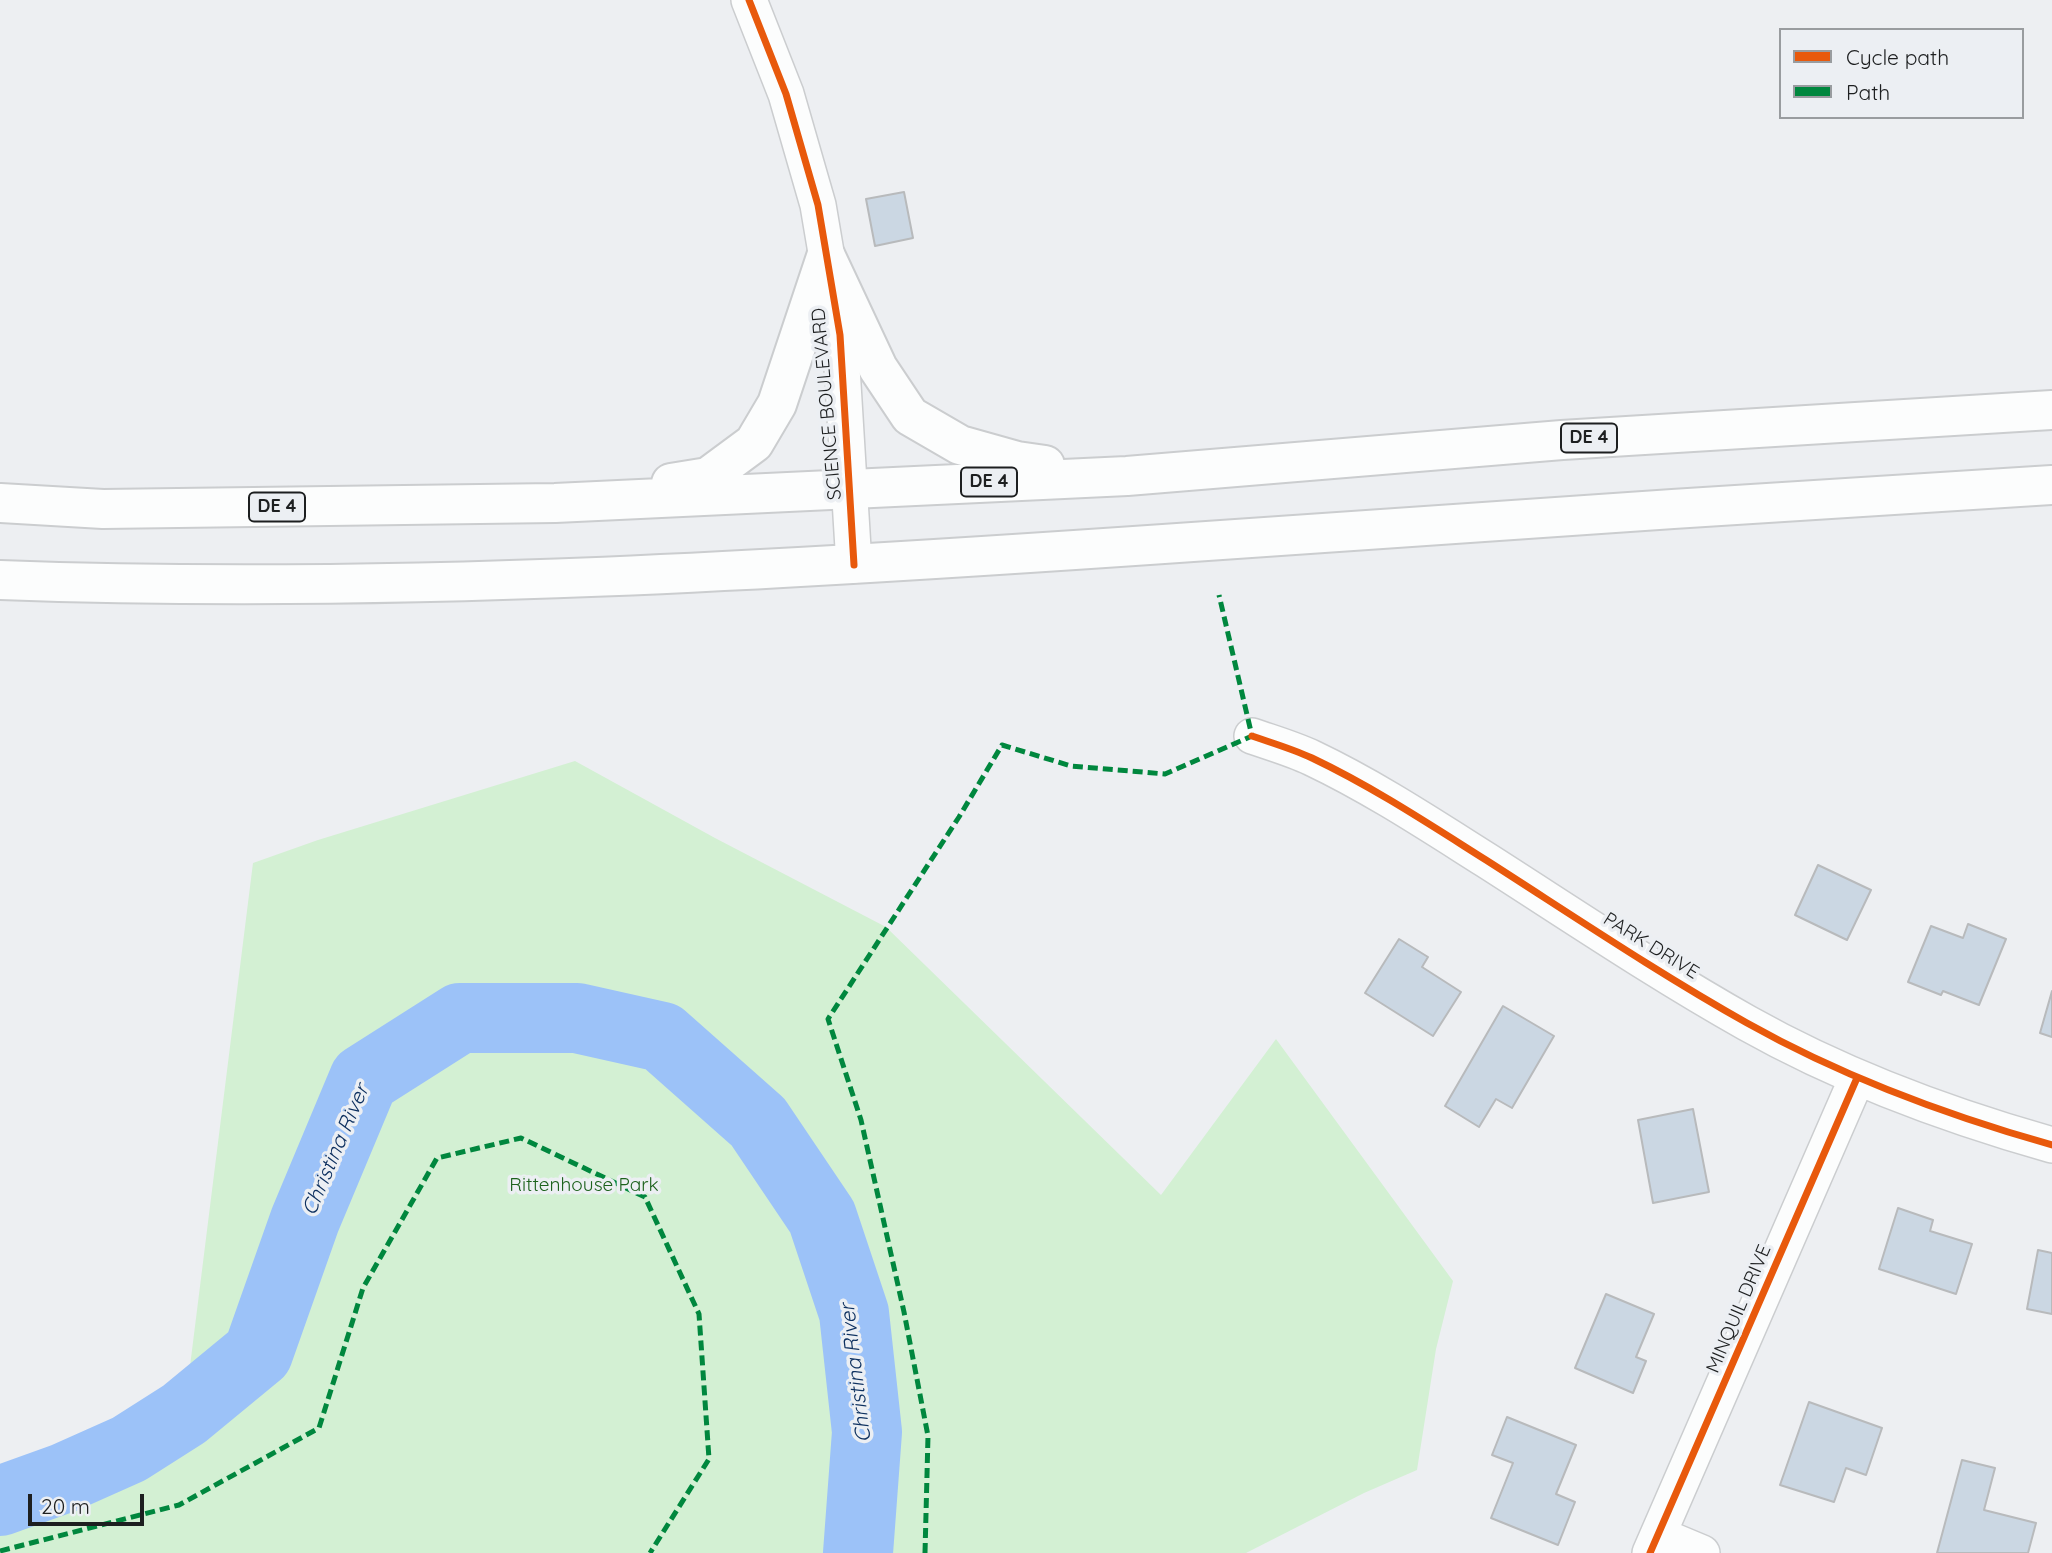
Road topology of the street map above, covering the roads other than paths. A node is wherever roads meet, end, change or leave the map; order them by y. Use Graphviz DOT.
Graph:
graph roads {
  1 [pos="749,0"];
  2 [pos="826,257"];
  3 [pos="2052,410"];
  4 [pos="1127,476"];
  5 [pos="2052,485"];
  6 [pos="851,488"];
  7 [pos="0,503"];
  8 [pos="555,503"];
  9 [pos="854,565"];
  10 [pos="0,580"];
  11 [pos="1252,736"];
  12 [pos="1857,1078"];
  13 [pos="2052,1145"];
  14 [pos="1655,1544"];
  15 [pos="1702,1553"];
  1 -- 2 [label="street, SCIENCE BOULEVARD"];
  2 -- 4 [label="main road"];
  2 -- 6 [label="street, SCIENCE BOULEVARD"];
  2 -- 8 [label="main road"];
  3 -- 4 [label="main road, DE 4"];
  4 -- 6 [label="main road, DE 4"];
  5 -- 9 [label="main road"];
  6 -- 8 [label="main road, DE 4"];
  6 -- 9 [label="street, SCIENCE BOULEVARD"];
  7 -- 8 [label="main road, DE 4"];
  9 -- 10 [label="main road"];
  11 -- 12 [label="street, PARK DRIVE"];
  12 -- 13 [label="street, PARK DRIVE"];
  12 -- 14 [label="street, MINQUIL DRIVE"];
  14 -- 15 [label="street"];
}
